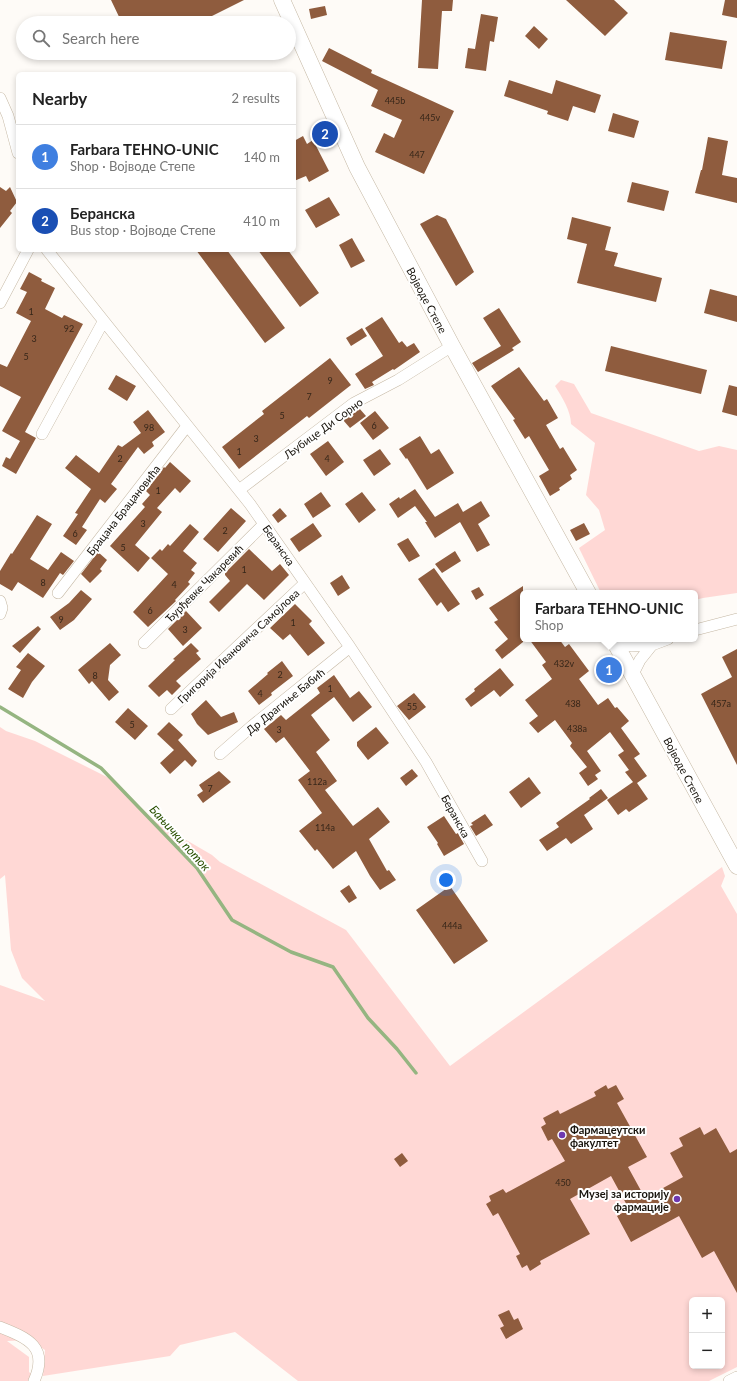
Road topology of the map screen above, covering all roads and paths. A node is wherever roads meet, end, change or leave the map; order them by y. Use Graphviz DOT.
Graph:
graph roads {
  1 [pos="282,0"];
  2 [pos="289,16"];
  3 [pos="296,31"];
  4 [pos="0,98"];
  5 [pos="16,145"];
  6 [pos="27,252"];
  7 [pos="49,252"];
  8 [pos="4,284"];
  9 [pos="0,302"];
  10 [pos="103,322"];
  11 [pos="452,346"];
  12 [pos="187,426"];
  13 [pos="42,434"];
  14 [pos="239,490"];
  15 [pos="264,524"];
  16 [pos="306,582"];
  17 [pos="586,590"];
  18 [pos="58,593"];
  19 [pos="737,618"];
  20 [pos="698,629"];
  21 [pos="615,642"];
  22 [pos="618,642"];
  23 [pos="660,642"];
  24 [pos="144,643"];
  25 [pos="652,645"];
  26 [pos="350,648"];
  27 [pos="632,674"];
  28 [pos="171,709"];
  29 [pos="220,754"];
  30 [pos="482,861"];
  31 [pos="737,866"];
  32 [pos="0,1327"];
  33 [pos="737,1377"];
  34 [pos="34,1381"];
  35 [pos="729,1381"];
  1 -- 2 [label="street, Војводе Степе"];
  3 -- 11 [label="street, Војводе Степе"];
  4 -- 5 [label="street"];
  6 -- 8 [label="street"];
  7 -- 10 [label="street, Беранска"];
  8 -- 9 [label="street"];
  10 -- 12 [label="street, Беранска"];
  10 -- 13 [label="street"];
  11 -- 14 [label="street, Љубице Ди Сорно"];
  11 -- 17 [label="street, Војводе Степе"];
  12 -- 14 [label="street, Беранска"];
  12 -- 18 [label="street, Брацана Брацановића"];
  14 -- 15 [label="street, Беранска"];
  15 -- 16 [label="street, Беранска"];
  15 -- 24 [label="street, Ђурђевке Чакаревић"];
  16 -- 26 [label="street, Беранска"];
  16 -- 28 [label="street, Григорија Ивановича Самојлова"];
  19 -- 20 [label="street"];
  21 -- 27 [label="street, Војводе Степе"];
  22 -- 25 [label="street"];
  23 -- 25 [label="street"];
  25 -- 27 [label="street"];
  26 -- 29 [label="street, Др Драгиње Бабић"];
  26 -- 30 [label="street, Беранска"];
  27 -- 31 [label="street, Војводе Степе"];
  32 -- 34 [label="street"];
  33 -- 35 [label="street"];
}
